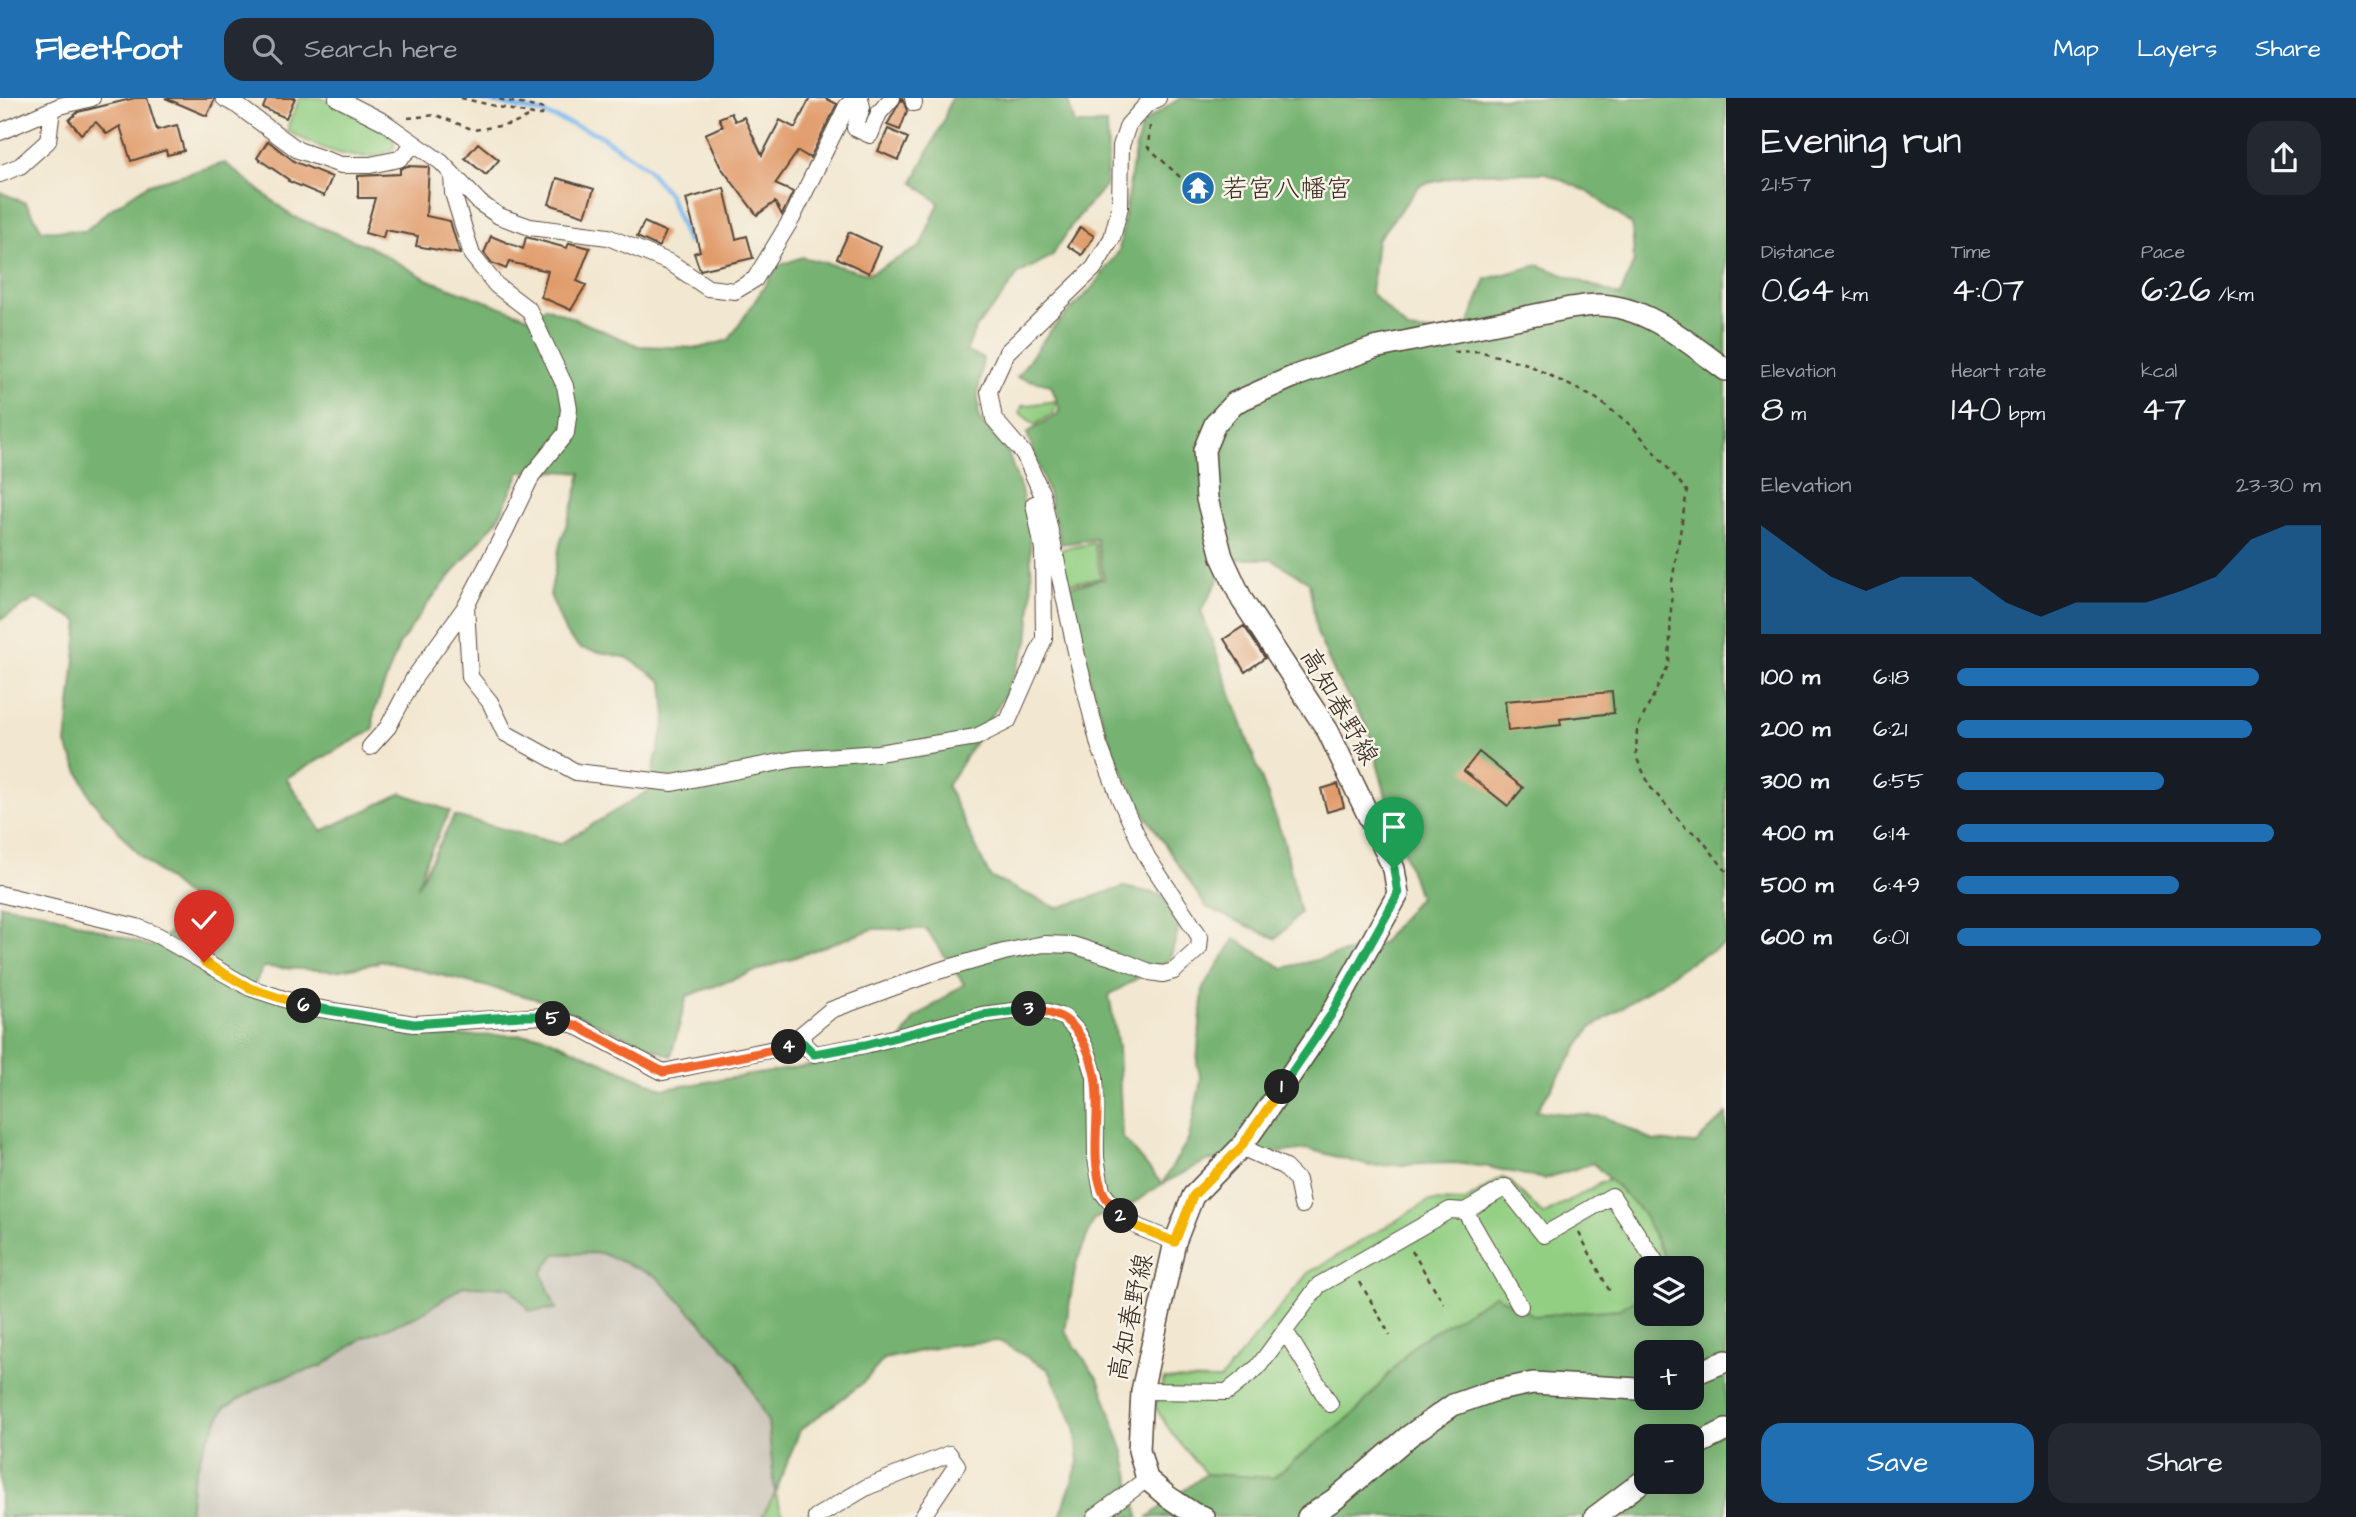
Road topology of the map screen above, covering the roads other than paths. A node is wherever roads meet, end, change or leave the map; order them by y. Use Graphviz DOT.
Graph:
graph roads {
  1 [pos="92,98"];
  2 [pos="224,98"];
  3 [pos="337,98"];
  4 [pos="858,98"];
  5 [pos="892,98"];
  6 [pos="1155,100"];
  7 [pos="52,110"];
  8 [pos="0,132"];
  9 [pos="415,144"];
  10 [pos="0,174"];
  11 [pos="452,174"];
  12 [pos="1726,370"];
  13 [pos="1024,454"];
  14 [pos="466,606"];
  15 [pos="370,747"];
  16 [pos="0,894"];
  17 [pos="803,1043"];
  18 [pos="1241,1147"];
  19 [pos="1302,1205"];
  20 [pos="1465,1211"];
  21 [pos="1175,1242"];
  22 [pos="1652,1256"];
  23 [pos="1520,1306"];
  24 [pos="1285,1331"];
  25 [pos="1726,1361"];
  26 [pos="1704,1370"];
  27 [pos="1634,1389"];
  28 [pos="1142,1391"];
  29 [pos="1330,1404"];
  30 [pos="1726,1430"];
  31 [pos="1704,1441"];
  32 [pos="1147,1479"];
  33 [pos="1634,1488"];
  34 [pos="816,1517"];
  35 [pos="922,1517"];
  36 [pos="1095,1517"];
  37 [pos="1204,1517"];
  38 [pos="1308,1517"];
  39 [pos="1595,1517"];
  1 -- 7 [label="street"];
  2 -- 9 [label="street"];
  3 -- 9 [label="street"];
  4 -- 5 [label="street"];
  4 -- 11 [label="street"];
  6 -- 13 [label="street"];
  7 -- 8 [label="street"];
  7 -- 10 [label="street"];
  9 -- 11 [label="street"];
  11 -- 14 [label="street"];
  12 -- 18 [label="main road, 高知春野線"];
  13 -- 14 [label="street"];
  13 -- 17 [label="street"];
  14 -- 15 [label="street"];
  16 -- 17 [label="street"];
  17 -- 21 [label="street"];
  18 -- 19 [label="street"];
  18 -- 21 [label="main road, 高知春野線"];
  20 -- 22 [label="street"];
  20 -- 23 [label="street"];
  20 -- 24 [label="street"];
  21 -- 28 [label="main road, 高知春野線"];
  24 -- 28 [label="street"];
  24 -- 29 [label="street"];
  25 -- 26 [label="main road"];
  27 -- 38 [label="main road"];
  28 -- 32 [label="main road, 高知春野線"];
  30 -- 31 [label="main road"];
  32 -- 36 [label="street"];
  32 -- 37 [label="main road"];
  33 -- 39 [label="main road"];
  34 -- 35 [label="street"];
}
